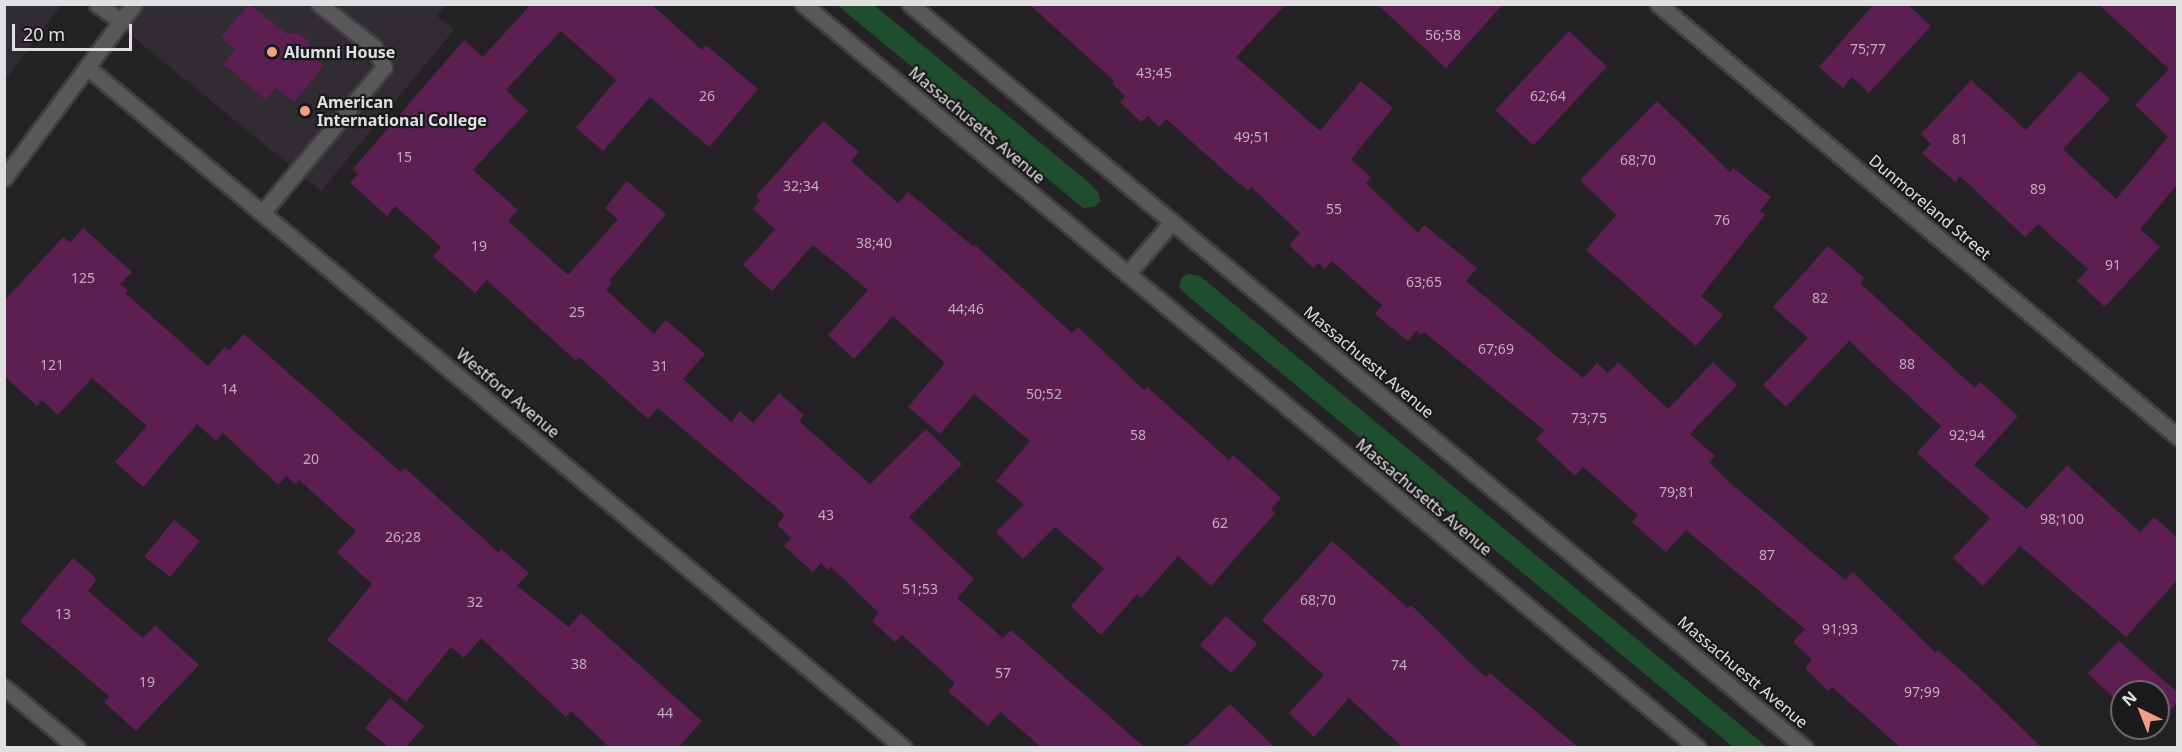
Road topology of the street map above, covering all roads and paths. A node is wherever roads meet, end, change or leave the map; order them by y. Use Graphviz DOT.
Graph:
graph roads {
  1 [pos="97,4"];
  2 [pos="134,4"];
  3 [pos="319,4"];
  4 [pos="803,4"];
  5 [pos="910,4"];
  6 [pos="1658,4"];
  7 [pos="122,22"];
  8 [pos="88,68"];
  9 [pos="4,178"];
  10 [pos="262,213"];
  11 [pos="1172,222"];
  12 [pos="1127,274"];
  13 [pos="2178,437"];
  14 [pos="4,687"];
  15 [pos="77,747"];
  16 [pos="904,747"];
  17 [pos="1698,747"];
  18 [pos="1805,747"];
  1 -- 7 [label="street"];
  2 -- 7 [label="street"];
  3 -- 10 [label="street"];
  4 -- 12 [label="street, Massachusetts Avenue"];
  5 -- 11 [label="street, Massachuestt Avenue"];
  6 -- 13 [label="street, Dunmoreland Street"];
  7 -- 8 [label="street"];
  8 -- 9 [label="street"];
  8 -- 10 [label="street, Westford Avenue"];
  10 -- 16 [label="street, Westford Avenue"];
  11 -- 12 [label="street"];
  11 -- 18 [label="street, Massachuestt Avenue"];
  12 -- 17 [label="street, Massachusetts Avenue"];
  14 -- 15 [label="street"];
}
